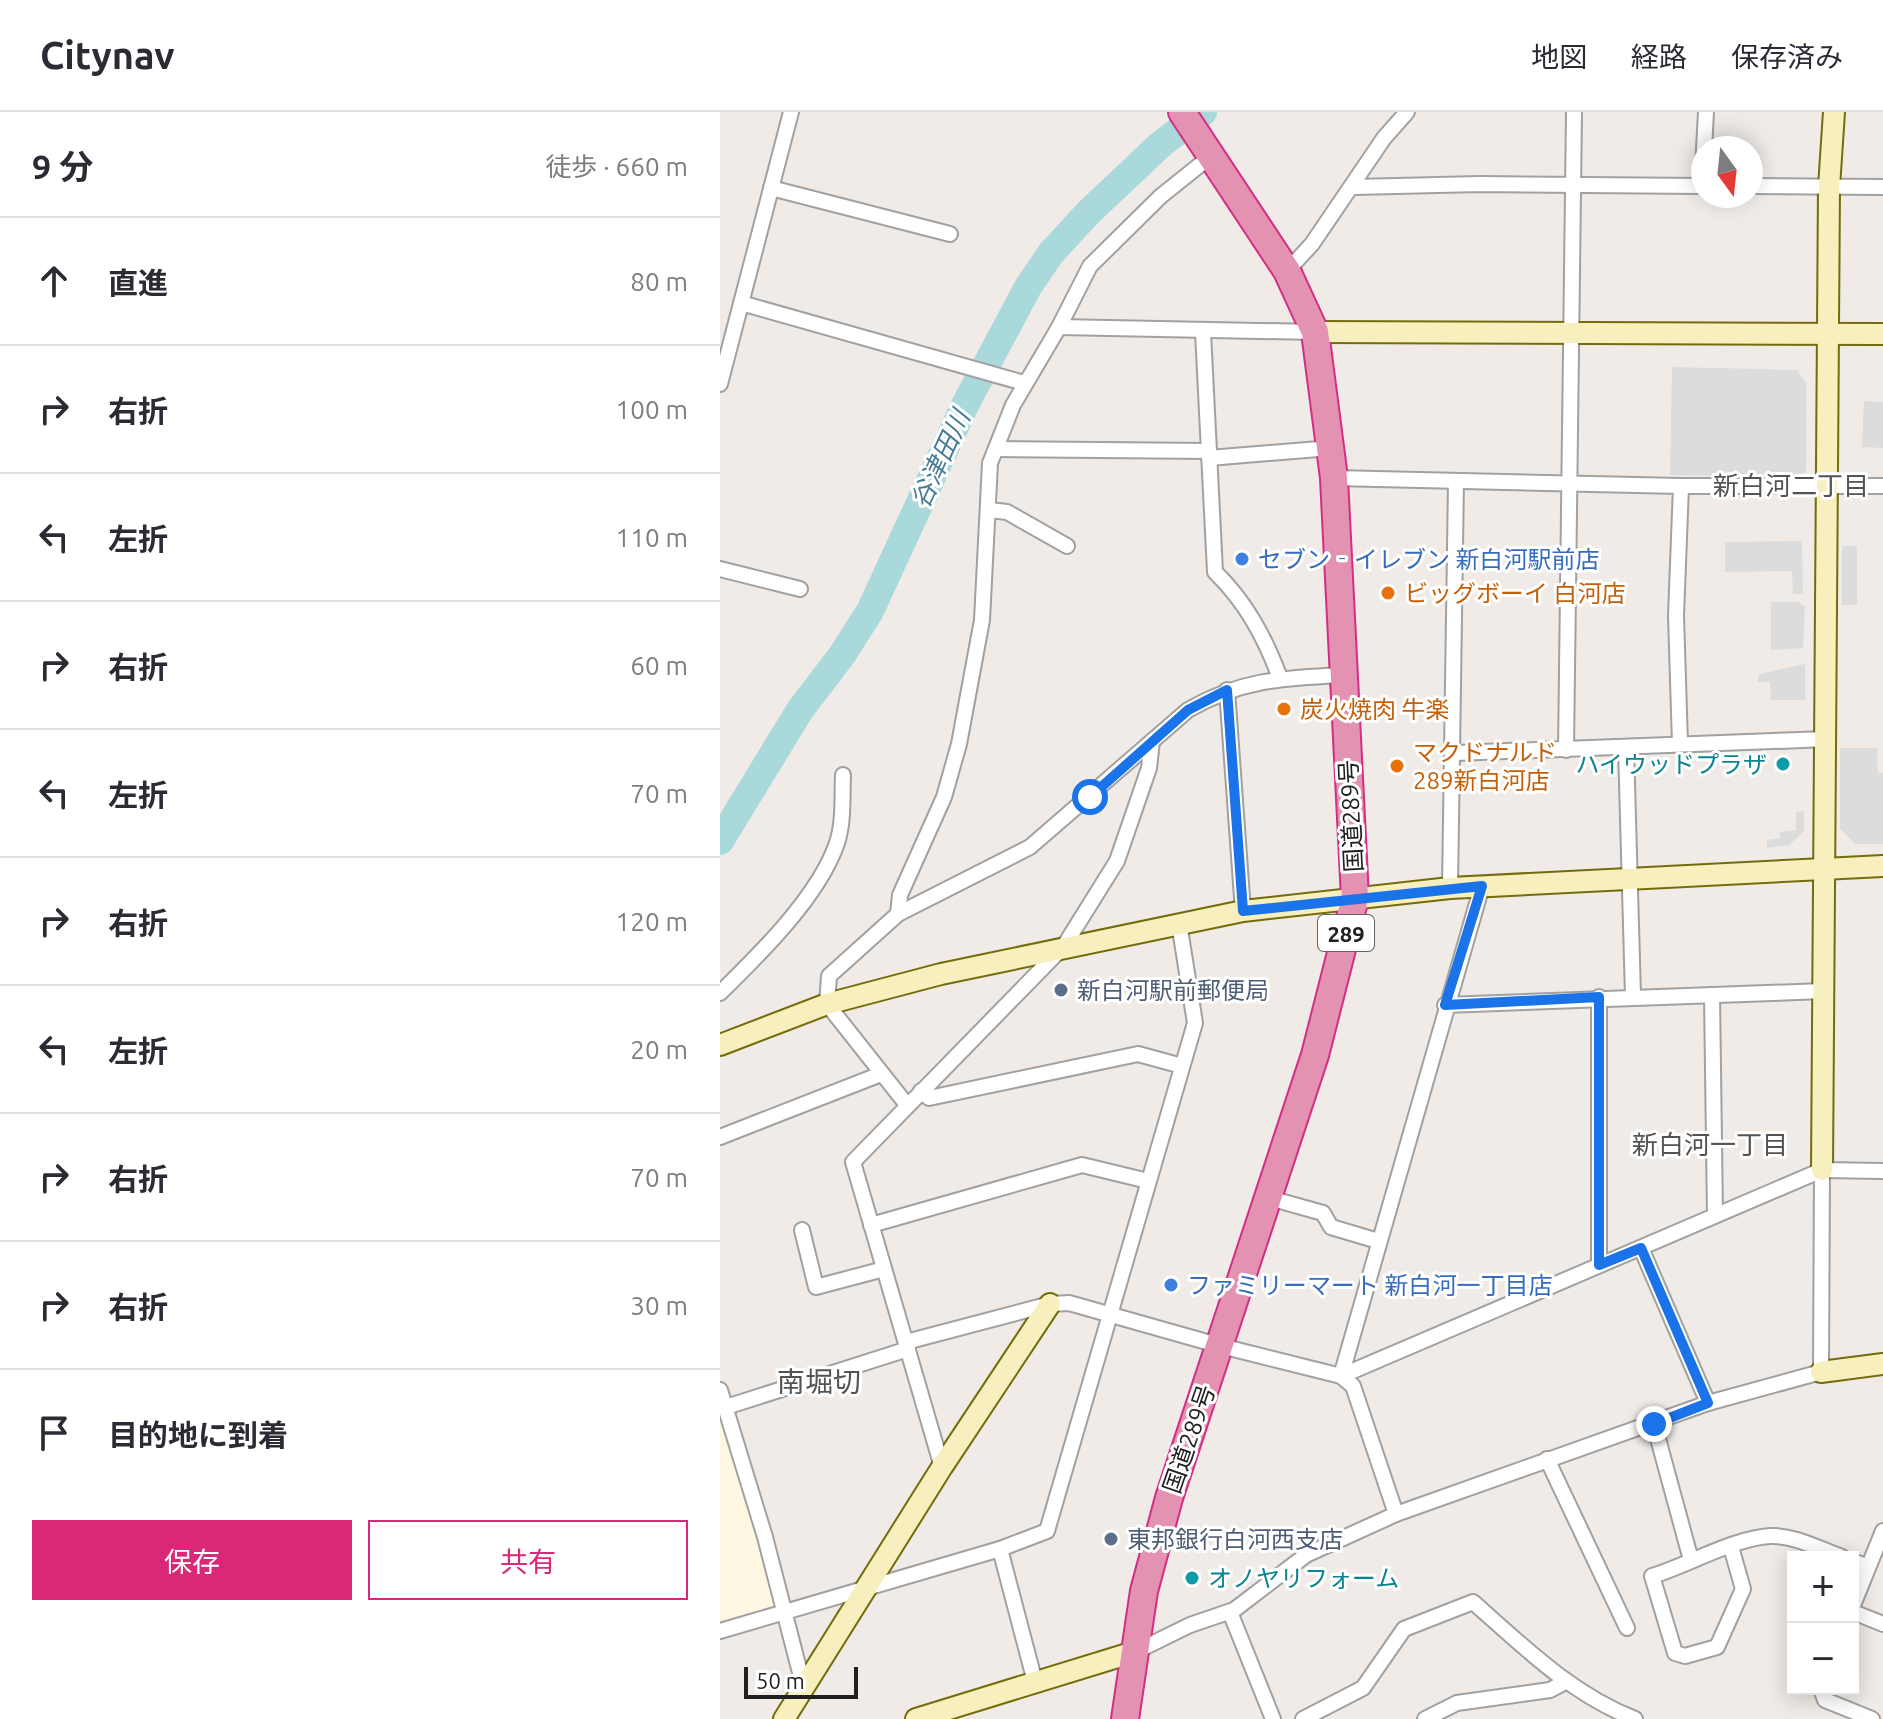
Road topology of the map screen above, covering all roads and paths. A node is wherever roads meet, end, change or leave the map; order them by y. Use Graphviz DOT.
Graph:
graph roads {
  1 [pos="791,112"];
  2 [pos="1182,112"];
  3 [pos="1407,112"];
  4 [pos="1574,112"];
  5 [pos="1706,112"];
  6 [pos="1834,112"];
  7 [pos="1705,136"];
  8 [pos="1208,152"];
  9 [pos="1572,185"];
  10 [pos="1691,186"];
  11 [pos="1763,186"];
  12 [pos="1354,187"];
  13 [pos="1829,187"];
  14 [pos="1883,187"];
  15 [pos="771,188"];
  16 [pos="950,234"];
  17 [pos="1287,271"];
  18 [pos="741,303"];
  19 [pos="1059,327"];
  20 [pos="1203,332"];
  21 [pos="1315,332"];
  22 [pos="1570,333"];
  23 [pos="1829,333"];
  24 [pos="1883,334"];
  25 [pos="1017,382"];
  26 [pos="720,384"];
  27 [pos="1331,448"];
  28 [pos="996,449"];
  29 [pos="1209,454"];
  30 [pos="1334,478"];
  31 [pos="1456,481"];
  32 [pos="1571,481"];
  33 [pos="1681,486"];
  34 [pos="1883,486"];
  35 [pos="1827,487"];
  36 [pos="989,510"];
  37 [pos="1067,546"];
  38 [pos="720,569"];
  39 [pos="800,589"];
  40 [pos="1345,675"];
  41 [pos="1280,678"];
  42 [pos="1227,690"];
  43 [pos="1828,739"];
  44 [pos="1152,741"];
  45 [pos="1680,744"];
  46 [pos="1626,747"];
  47 [pos="1566,750"];
  48 [pos="1455,753"];
  49 [pos="843,775"];
  50 [pos="1883,866"];
  51 [pos="1827,869"];
  52 [pos="1630,877"];
  53 [pos="1482,886"];
  54 [pos="1450,888"];
  55 [pos="1355,898"];
  56 [pos="1243,911"];
  57 [pos="898,914"];
  58 [pos="1179,923"];
  59 [pos="1064,946"];
  60 [pos="1824,991"];
  61 [pos="720,993"];
  62 [pos="1712,995"];
  63 [pos="1633,996"];
  64 [pos="1599,997"];
  65 [pos="827,1004"];
  66 [pos="1445,1005"];
  67 [pos="720,1045"];
  68 [pos="1182,1066"];
  69 [pos="881,1074"];
  70 [pos="921,1091"];
  71 [pos="907,1105"];
  72 [pos="720,1137"];
  73 [pos="1822,1170"];
  74 [pos="1883,1171"];
  75 [pos="1148,1181"];
  76 [pos="1269,1198"];
  77 [pos="1715,1215"];
  78 [pos="871,1225"];
  79 [pos="802,1230"];
  80 [pos="1378,1241"];
  81 [pos="1641,1248"];
  82 [pos="1599,1265"];
  83 [pos="884,1269"];
  84 [pos="1050,1304"];
  85 [pos="1111,1313"];
  86 [pos="907,1346"];
  87 [pos="1221,1346"];
  88 [pos="1883,1364"];
  89 [pos="1821,1372"];
  90 [pos="1341,1376"];
  91 [pos="720,1390"];
  92 [pos="1708,1403"];
  93 [pos="726,1407"];
  94 [pos="1654,1424"];
  95 [pos="1547,1459"];
  96 [pos="942,1467"];
  97 [pos="1396,1514"];
  98 [pos="1883,1531"];
  99 [pos="1731,1547"];
  100 [pos="1000,1549"];
  101 [pos="1825,1551"];
  102 [pos="1691,1560"];
  103 [pos="1859,1563"];
  104 [pos="1868,1567"];
  105 [pos="866,1589"];
  106 [pos="1859,1590"];
  107 [pos="1230,1612"];
  108 [pos="784,1613"];
  109 [pos="1859,1614"];
  110 [pos="1883,1624"];
  111 [pos="1627,1628"];
  112 [pos="720,1631"];
  113 [pos="1134,1652"];
  114 [pos="1035,1682"];
  115 [pos="1565,1682"];
  116 [pos="804,1688"];
  117 [pos="1823,1695"];
  118 [pos="789,1716"];
  119 [pos="916,1719"];
  120 [pos="1125,1719"];
  121 [pos="1273,1719"];
  122 [pos="1303,1719"];
  123 [pos="1425,1719"];
  124 [pos="1635,1719"];
  125 [pos="1872,1719"];
  1 -- 15 [label="street"];
  2 -- 8 [label="highway, 国道289号 / 289"];
  3 -- 12 [label="street"];
  4 -- 9 [label="street"];
  5 -- 7 [label="street"];
  6 -- 13 [label="street"];
  8 -- 17 [label="highway, 国道289号 / 289"];
  8 -- 19 [label="street"];
  9 -- 10 [label="street"];
  9 -- 12 [label="street"];
  9 -- 22 [label="street"];
  11 -- 13 [label="street"];
  12 -- 17 [label="street"];
  13 -- 14 [label="street"];
  13 -- 23 [label="street"];
  15 -- 16 [label="street"];
  15 -- 18 [label="street"];
  17 -- 21 [label="highway, 国道289号 / 289"];
  18 -- 25 [label="street"];
  18 -- 26 [label="street"];
  19 -- 20 [label="street"];
  19 -- 25 [label="street"];
  20 -- 21 [label="street"];
  20 -- 29 [label="street"];
  21 -- 22 [label="street"];
  21 -- 27 [label="highway, 国道289号 / 289"];
  22 -- 23 [label="street"];
  22 -- 32 [label="street"];
  23 -- 24 [label="street"];
  23 -- 35 [label="street"];
  25 -- 28 [label="street"];
  27 -- 29 [label="street"];
  27 -- 30 [label="highway, 国道289号 / 289"];
  28 -- 29 [label="street"];
  28 -- 36 [label="street"];
  29 -- 41 [label="street"];
  30 -- 31 [label="street"];
  30 -- 40 [label="highway, 国道289号 / 289"];
  31 -- 32 [label="street"];
  31 -- 48 [label="street"];
  32 -- 33 [label="street"];
  32 -- 47 [label="street"];
  33 -- 35 [label="street"];
  33 -- 45 [label="street"];
  34 -- 35 [label="street"];
  35 -- 43 [label="street"];
  36 -- 37 [label="street"];
  36 -- 57 [label="street"];
  38 -- 39 [label="street"];
  40 -- 41 [label="street"];
  40 -- 55 [label="highway, 国道289号 / 289"];
  41 -- 42 [label="street"];
  42 -- 44 [label="street"];
  42 -- 56 [label="street"];
  43 -- 45 [label="street"];
  43 -- 51 [label="street"];
  44 -- 57 [label="street"];
  44 -- 59 [label="street"];
  45 -- 46 [label="street"];
  46 -- 47 [label="street"];
  46 -- 52 [label="street"];
  47 -- 48 [label="street"];
  48 -- 54 [label="street"];
  49 -- 61 [label="street"];
  50 -- 51 [label="street"];
  51 -- 52 [label="street"];
  51 -- 60 [label="street"];
  52 -- 53 [label="street"];
  52 -- 63 [label="street"];
  53 -- 54 [label="street"];
  53 -- 66 [label="street"];
  54 -- 55 [label="street"];
  55 -- 56 [label="street"];
  55 -- 76 [label="highway, 国道289号 / 289"];
  56 -- 58 [label="street"];
  57 -- 65 [label="street"];
  58 -- 59 [label="street"];
  58 -- 68 [label="street"];
  59 -- 65 [label="street"];
  59 -- 70 [label="street"];
  60 -- 62 [label="street"];
  60 -- 73 [label="street"];
  62 -- 63 [label="street"];
  62 -- 77 [label="street"];
  63 -- 64 [label="street"];
  64 -- 66 [label="street"];
  64 -- 82 [label="street"];
  65 -- 67 [label="street"];
  65 -- 69 [label="street"];
  66 -- 80 [label="street"];
  68 -- 70 [label="street"];
  68 -- 75 [label="street"];
  69 -- 71 [label="street"];
  69 -- 72 [label="street"];
  70 -- 71 [label="street"];
  71 -- 78 [label="street"];
  73 -- 74 [label="street"];
  73 -- 77 [label="street"];
  73 -- 89 [label="street"];
  75 -- 78 [label="street"];
  75 -- 85 [label="street"];
  76 -- 80 [label="street"];
  76 -- 87 [label="highway, 国道289号 / 289"];
  77 -- 81 [label="street"];
  78 -- 83 [label="street"];
  79 -- 83 [label="street"];
  80 -- 90 [label="street"];
  81 -- 82 [label="street"];
  81 -- 92 [label="street"];
  82 -- 90 [label="street"];
  83 -- 86 [label="street"];
  84 -- 85 [label="street"];
  84 -- 86 [label="street"];
  84 -- 96 [label="street"];
  85 -- 87 [label="street"];
  85 -- 100 [label="street"];
  86 -- 93 [label="street"];
  86 -- 96 [label="street"];
  87 -- 90 [label="street"];
  87 -- 113 [label="highway, 国道289号 / 289"];
  88 -- 89 [label="street"];
  89 -- 92 [label="street"];
  90 -- 97 [label="street"];
  91 -- 93 [label="street"];
  92 -- 94 [label="street"];
  93 -- 108 [label="street"];
  94 -- 95 [label="street"];
  94 -- 102 [label="street"];
  95 -- 97 [label="street"];
  95 -- 111 [label="street"];
  96 -- 105 [label="street"];
  97 -- 107 [label="street"];
  98 -- 104 [label="street"];
  99 -- 101 [label="street"];
  99 -- 102 [label="street"];
  99 -- 102 [label="street"];
  100 -- 105 [label="street"];
  100 -- 114 [label="street"];
  103 -- 104 [label="street"];
  104 -- 106 [label="street"];
  105 -- 108 [label="street"];
  105 -- 116 [label="street"];
  107 -- 113 [label="street"];
  107 -- 121 [label="street"];
  108 -- 112 [label="street"];
  108 -- 116 [label="street"];
  109 -- 110 [label="street"];
  113 -- 114 [label="street"];
  113 -- 120 [label="highway, 国道289号 / 289"];
  114 -- 119 [label="street"];
  115 -- 122 [label="street"];
  115 -- 123 [label="street"];
  115 -- 124 [label="street"];
  116 -- 118 [label="street"];
  117 -- 125 [label="street"];
}
